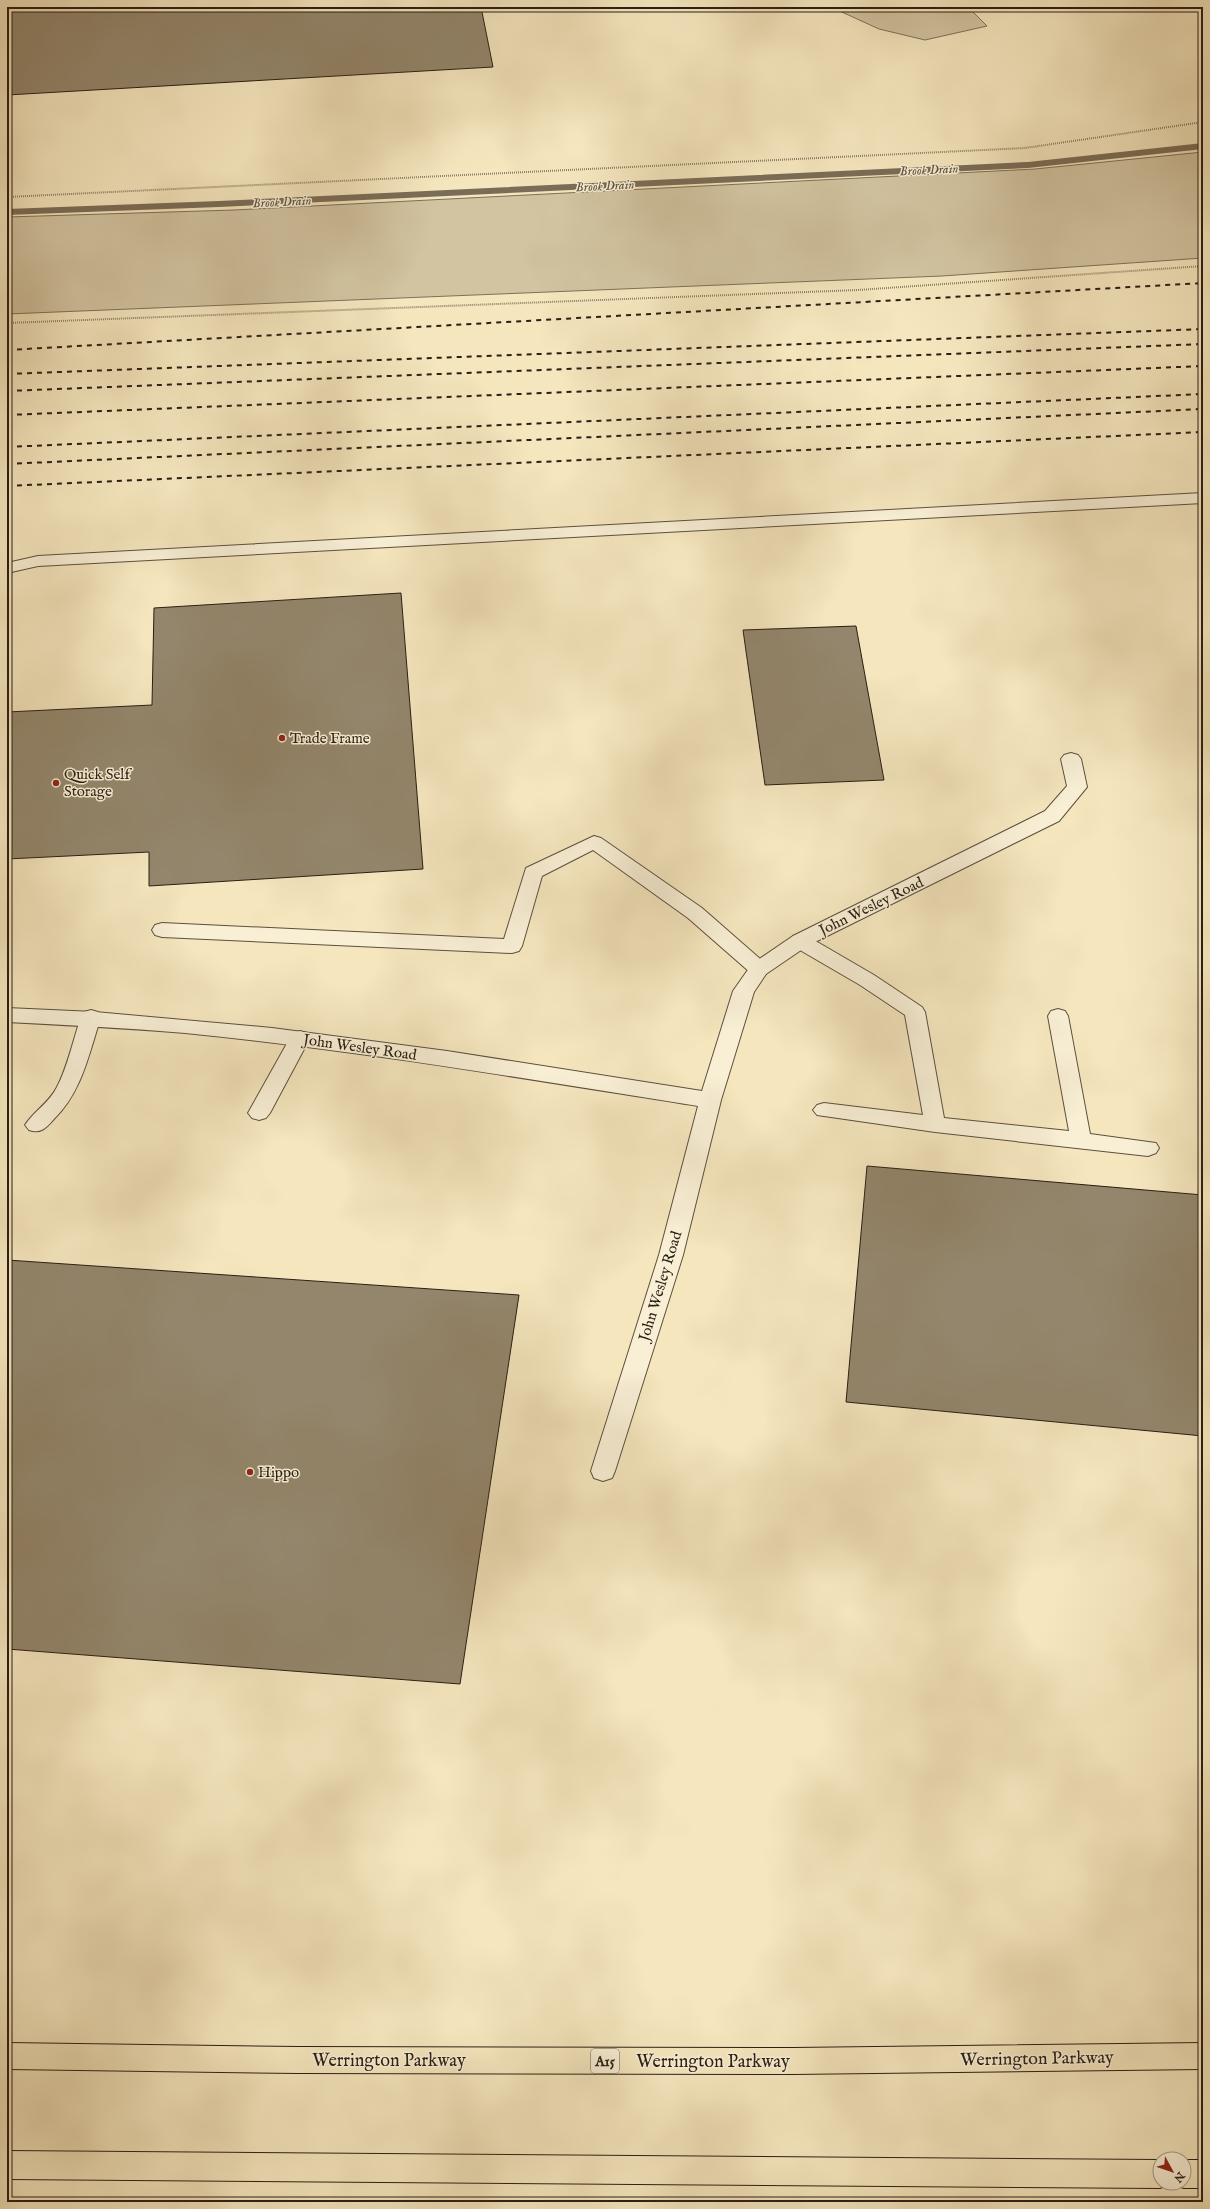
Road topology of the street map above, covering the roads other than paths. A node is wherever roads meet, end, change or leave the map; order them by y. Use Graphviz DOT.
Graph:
graph roads {
  1 [pos="1203,498"];
  2 [pos="7,568"];
  3 [pos="1071,759"];
  4 [pos="162,930"];
  5 [pos="800,941"];
  6 [pos="759,969"];
  7 [pos="7,1015"];
  8 [pos="1058,1016"];
  9 [pos="92,1017"];
  10 [pos="300,1038"];
  11 [pos="710,1100"];
  12 [pos="824,1110"];
  13 [pos="259,1113"];
  14 [pos="936,1124"];
  15 [pos="36,1125"];
  16 [pos="1081,1140"];
  17 [pos="1148,1148"];
  18 [pos="603,1471"];
  19 [pos="7,2056"];
  20 [pos="1203,2056"];
  21 [pos="7,2165"];
  22 [pos="1152,2174"];
  23 [pos="1192,2174"];
  24 [pos="1203,2174"];
  1 -- 2 [label="lane"];
  3 -- 5 [label="street, John Wesley Road"];
  4 -- 6 [label="lane"];
  5 -- 6 [label="street, John Wesley Road"];
  5 -- 14 [label="lane"];
  6 -- 11 [label="street, John Wesley Road"];
  7 -- 9 [label="street, John Wesley Road"];
  8 -- 16 [label="lane"];
  9 -- 10 [label="street, John Wesley Road"];
  9 -- 15 [label="lane"];
  10 -- 11 [label="street, John Wesley Road"];
  10 -- 13 [label="lane"];
  11 -- 18 [label="street, John Wesley Road"];
  12 -- 14 [label="lane"];
  14 -- 16 [label="lane"];
  16 -- 17 [label="lane"];
  19 -- 20 [label="highway, Werrington Parkway / A15"];
  21 -- 22 [label="highway"];
  23 -- 24 [label="highway"];
}
